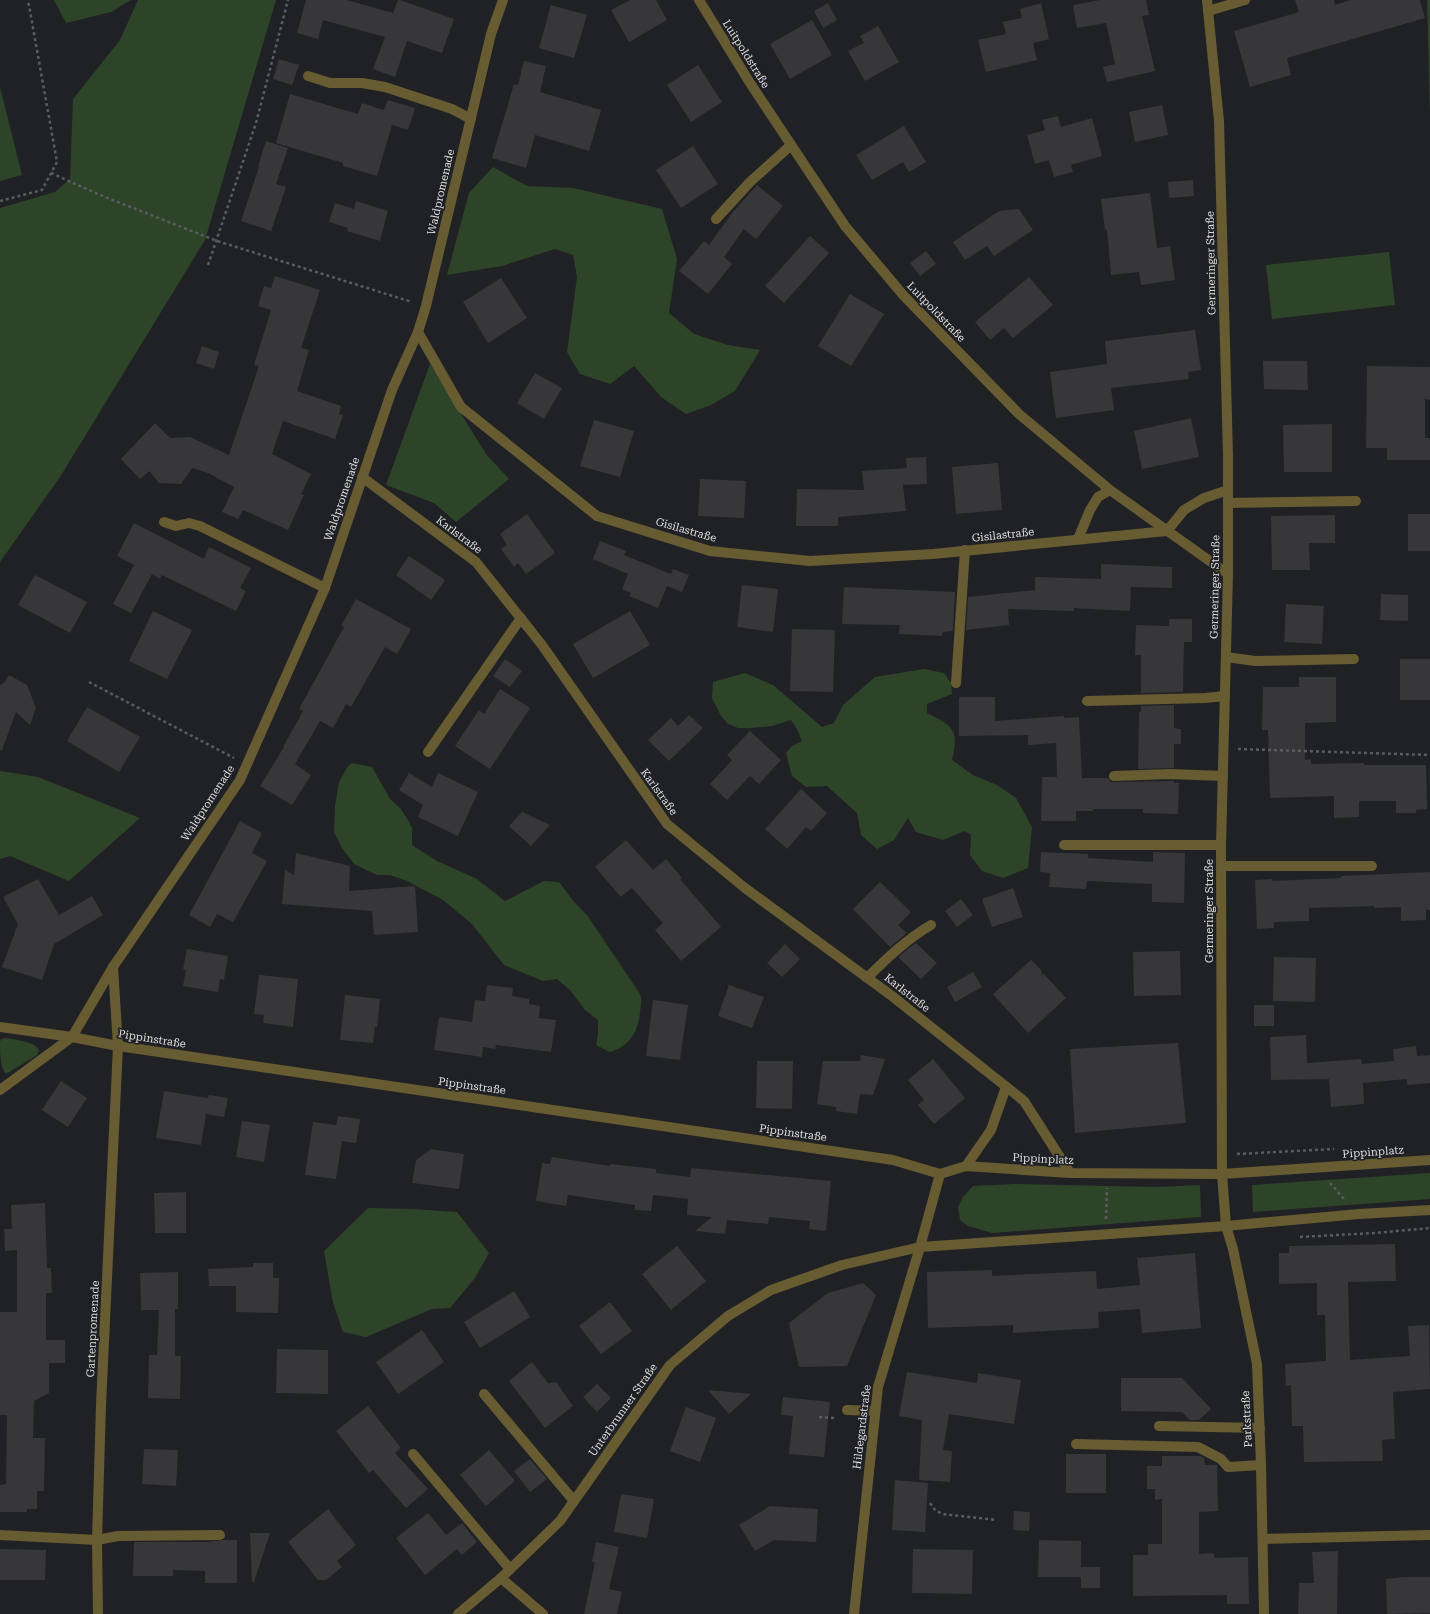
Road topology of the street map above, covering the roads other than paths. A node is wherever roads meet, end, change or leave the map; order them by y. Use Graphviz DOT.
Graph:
graph roads {
  1 [pos="503,0"];
  2 [pos="699,0"];
  3 [pos="1207,0"];
  4 [pos="1244,0"];
  5 [pos="1208,11"];
  6 [pos="308,76"];
  7 [pos="471,119"];
  8 [pos="790,145"];
  9 [pos="716,219"];
  10 [pos="418,332"];
  11 [pos="362,477"];
  12 [pos="1110,490"];
  13 [pos="1228,490"];
  14 [pos="1356,501"];
  15 [pos="1228,503"];
  16 [pos="164,522"];
  17 [pos="1166,530"];
  18 [pos="1078,539"];
  19 [pos="965,550"];
  20 [pos="1228,574"];
  21 [pos="325,588"];
  22 [pos="521,618"];
  23 [pos="1226,657"];
  24 [pos="1354,659"];
  25 [pos="956,683"];
  26 [pos="1225,696"];
  27 [pos="1087,701"];
  28 [pos="428,752"];
  29 [pos="1114,776"];
  30 [pos="1223,776"];
  31 [pos="1064,845"];
  32 [pos="1221,845"];
  33 [pos="1221,866"];
  34 [pos="1372,866"];
  35 [pos="932,925"];
  36 [pos="113,967"];
  37 [pos="867,978"];
  38 [pos="0,1027"];
  39 [pos="72,1037"];
  40 [pos="118,1046"];
  41 [pos="1006,1087"];
  42 [pos="0,1090"];
  43 [pos="1430,1160"];
  44 [pos="966,1166"];
  45 [pos="1070,1173"];
  46 [pos="940,1174"];
  47 [pos="1222,1174"];
  48 [pos="1430,1210"];
  49 [pos="1226,1226"];
  50 [pos="920,1247"];
  51 [pos="484,1394"];
  52 [pos="847,1410"];
  53 [pos="875,1411"];
  54 [pos="1159,1426"];
  55 [pos="1260,1428"];
  56 [pos="1076,1444"];
  57 [pos="413,1454"];
  58 [pos="1262,1465"];
  59 [pos="574,1501"];
  60 [pos="0,1535"];
  61 [pos="220,1535"];
  62 [pos="1430,1535"];
  63 [pos="1262,1539"];
  64 [pos="97,1540"];
  65 [pos="510,1569"];
  66 [pos="501,1578"];
  67 [pos="98,1614"];
  68 [pos="458,1614"];
  69 [pos="544,1614"];
  70 [pos="854,1614"];
  71 [pos="1264,1614"];
  1 -- 7 [label="street, Waldpromenade"];
  2 -- 8 [label="street, Luitpoldstraße"];
  3 -- 5 [label="street, Germeringer Straße"];
  4 -- 5 [label="street"];
  5 -- 13 [label="street, Germeringer Straße"];
  6 -- 7 [label="street"];
  7 -- 10 [label="street, Waldpromenade"];
  8 -- 9 [label="street"];
  8 -- 12 [label="street, Luitpoldstraße"];
  10 -- 11 [label="street, Waldpromenade"];
  10 -- 19 [label="street, Gisilastraße"];
  11 -- 21 [label="street, Waldpromenade"];
  11 -- 22 [label="street, Karlstraße"];
  12 -- 17 [label="street, Luitpoldstraße"];
  12 -- 18 [label="street"];
  13 -- 15 [label="street, Germeringer Straße"];
  13 -- 17 [label="street"];
  14 -- 15 [label="street"];
  15 -- 20 [label="street, Germeringer Straße"];
  16 -- 21 [label="street"];
  17 -- 18 [label="street, Gisilastraße"];
  17 -- 20 [label="street, Luitpoldstraße"];
  18 -- 19 [label="street, Gisilastraße"];
  19 -- 25 [label="street"];
  20 -- 23 [label="street, Germeringer Straße"];
  21 -- 36 [label="street, Waldpromenade"];
  22 -- 28 [label="street"];
  22 -- 37 [label="street, Karlstraße"];
  23 -- 24 [label="street"];
  23 -- 26 [label="street, Germeringer Straße"];
  26 -- 27 [label="street"];
  26 -- 30 [label="street, Germeringer Straße"];
  29 -- 30 [label="street"];
  30 -- 32 [label="street, Germeringer Straße"];
  31 -- 32 [label="street"];
  32 -- 33 [label="street, Germeringer Straße"];
  33 -- 34 [label="street"];
  33 -- 47 [label="street, Germeringer Straße"];
  35 -- 37 [label="street"];
  36 -- 39 [label="street, Waldpromenade"];
  36 -- 40 [label="street"];
  37 -- 41 [label="street, Karlstraße"];
  38 -- 39 [label="street, Pippinstraße"];
  39 -- 40 [label="street, Pippinstraße"];
  39 -- 42 [label="street, Waldpromenade"];
  40 -- 46 [label="street, Pippinstraße"];
  40 -- 64 [label="street, Gartenpromenade"];
  41 -- 44 [label="street"];
  41 -- 45 [label="street, Karlstraße"];
  43 -- 47 [label="street, Pippinplatz"];
  44 -- 45 [label="street, Pippinplatz"];
  44 -- 46 [label="street, Pippinplatz"];
  45 -- 47 [label="street, Pippinplatz"];
  46 -- 50 [label="street"];
  47 -- 49 [label="street"];
  48 -- 49 [label="street"];
  49 -- 50 [label="street"];
  49 -- 55 [label="street, Parkstraße"];
  50 -- 53 [label="street, Hildegardstraße"];
  50 -- 59 [label="street, Unterbrunner Straße"];
  51 -- 59 [label="street"];
  52 -- 53 [label="street"];
  53 -- 70 [label="street, Hildegardstraße"];
  54 -- 55 [label="street"];
  55 -- 58 [label="street, Parkstraße"];
  56 -- 58 [label="street"];
  57 -- 65 [label="street"];
  58 -- 63 [label="street, Parkstraße"];
  59 -- 65 [label="street, Unterbrunner Straße"];
  60 -- 64 [label="street"];
  61 -- 64 [label="street"];
  62 -- 63 [label="street"];
  63 -- 71 [label="street, Parkstraße"];
  64 -- 67 [label="street, Gartenpromenade"];
  65 -- 66 [label="street, Unterbrunner Straße"];
  66 -- 68 [label="street, Unterbrunner Straße"];
  66 -- 69 [label="street"];
}
